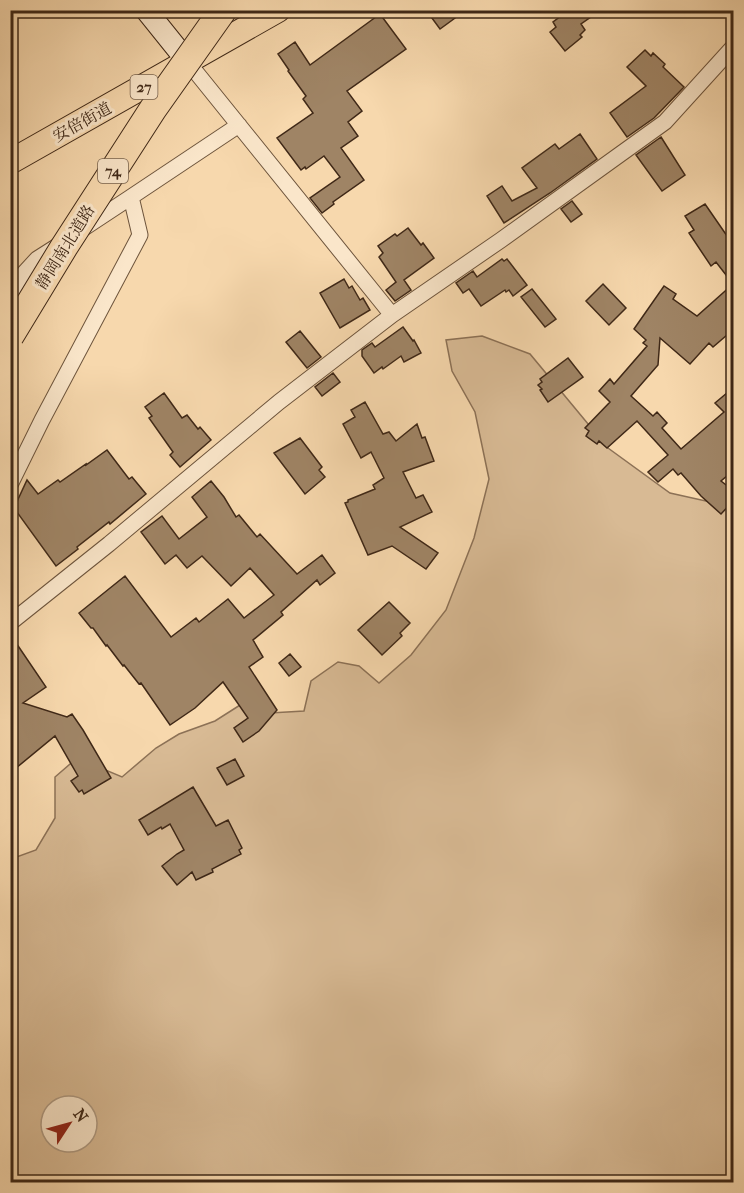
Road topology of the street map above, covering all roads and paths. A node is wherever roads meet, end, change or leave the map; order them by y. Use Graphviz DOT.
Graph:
graph roads {
  1 [pos="146,10"];
  2 [pos="203,10"];
  3 [pos="223,10"];
  4 [pos="278,10"];
  5 [pos="734,46"];
  6 [pos="187,61"];
  7 [pos="239,125"];
  8 [pos="10,162"];
  9 [pos="131,197"];
  10 [pos="10,296"];
  11 [pos="392,315"];
  12 [pos="10,316"];
  13 [pos="10,336"];
  14 [pos="10,485"];
  15 [pos="10,623"];
  1 -- 6 [label="street"];
  2 -- 12 [label="highway, 静岡南北道路 / 74"];
  3 -- 13 [label="highway, 静岡南北道路 / 74, bridge"];
  4 -- 6 [label="main road, 安倍街道 / 27"];
  5 -- 11 [label="street"];
  6 -- 7 [label="street"];
  6 -- 8 [label="main road, 安倍街道 / 27"];
  7 -- 9 [label="street"];
  7 -- 11 [label="street"];
  9 -- 10 [label="street"];
  9 -- 14 [label="street"];
  11 -- 15 [label="street"];
}
